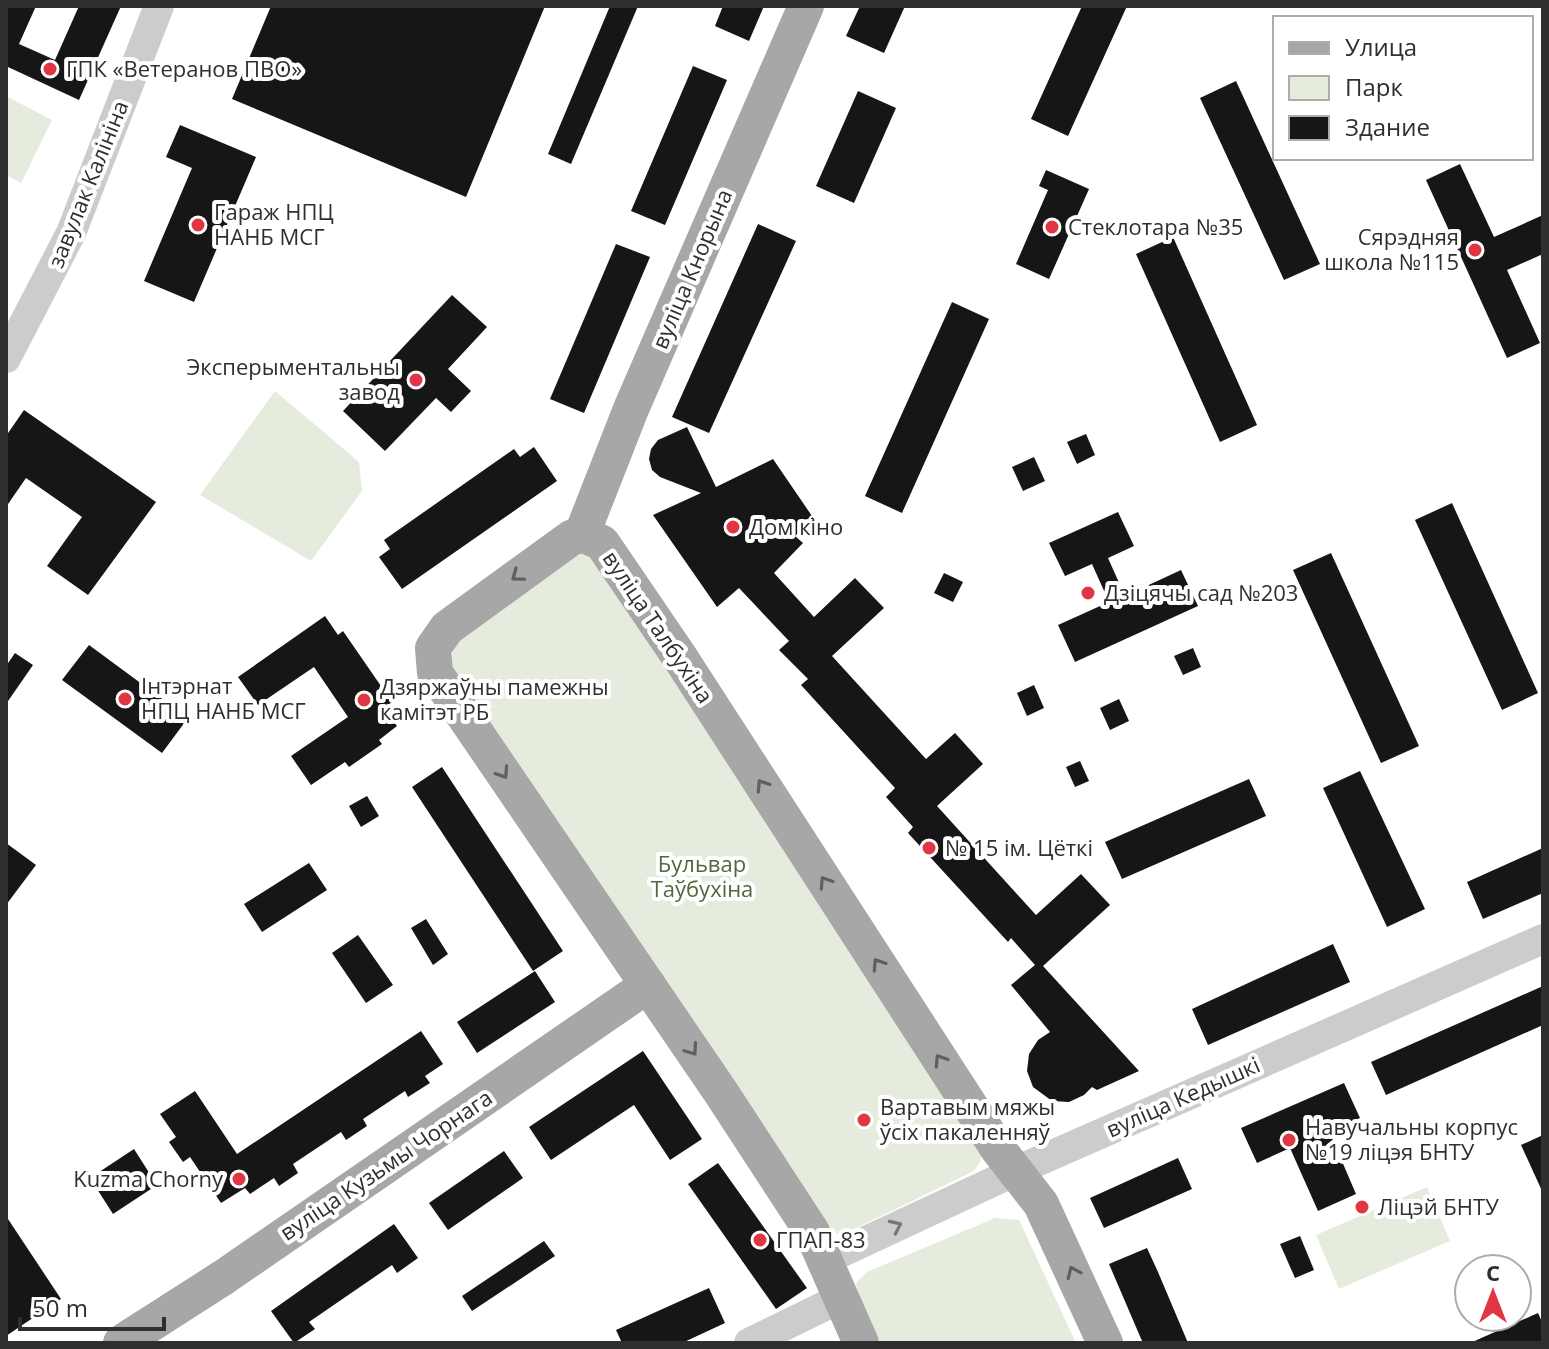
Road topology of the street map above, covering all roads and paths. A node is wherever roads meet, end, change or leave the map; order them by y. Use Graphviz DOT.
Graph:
graph roads {
  1 [pos="159,6"];
  2 [pos="806,6"];
  3 [pos="6,358"];
  4 [pos="582,534"];
  5 [pos="1543,939"];
  6 [pos="648,985"];
  7 [pos="1016,1171"];
  8 [pos="825,1260"];
  9 [pos="843,1297"];
  10 [pos="121,1343"];
  11 [pos="749,1343"];
  12 [pos="861,1343"];
  13 [pos="1105,1343"];
  1 -- 3 [label="street, завулак Калініна"];
  2 -- 4 [label="main road, вуліца Кнорына"];
  4 -- 6 [label="main road, вуліца Талбухіна, one-way"];
  7 -- 4 [label="main road, вуліца Талбухіна, one-way"];
  5 -- 7 [label="street, вуліца Кедышкі"];
  6 -- 8 [label="main road, вуліца Талбухіна, one-way"];
  6 -- 10 [label="main road, вуліца Кузьмы Чорнага"];
  8 -- 7 [label="street, вуліца Кедышкі, one-way"];
  13 -- 7 [label="main road, вуліца Талбухіна, one-way"];
  8 -- 9 [label="main road, вуліца Талбухіна"];
  9 -- 11 [label="street"];
  9 -- 12 [label="main road, вуліца Талбухіна"];
}
